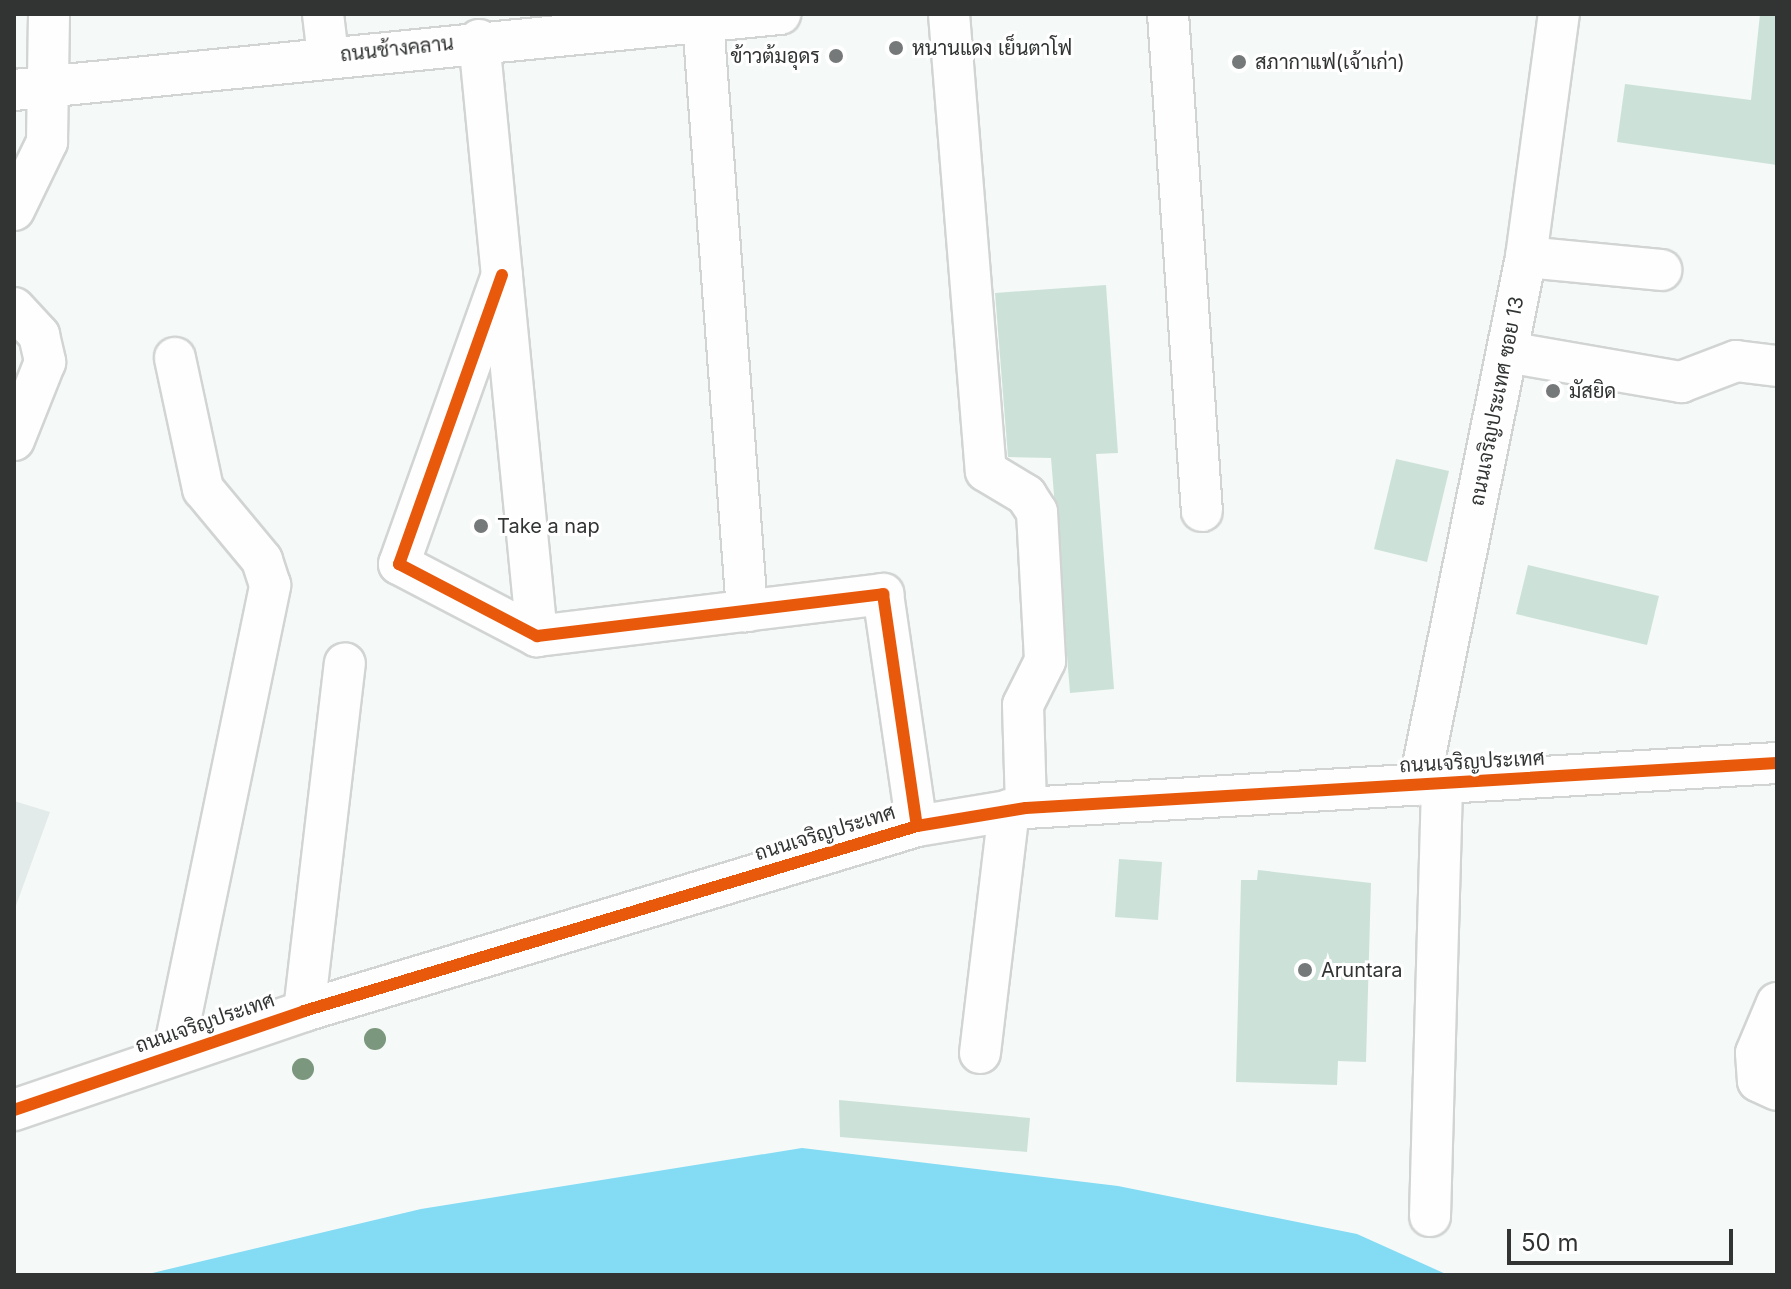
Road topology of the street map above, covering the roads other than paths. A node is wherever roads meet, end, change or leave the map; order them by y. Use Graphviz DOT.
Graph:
graph roads {
  1 [pos="49,14"];
  2 [pos="323,14"];
  3 [pos="949,14"];
  4 [pos="1168,14"];
  5 [pos="1559,14"];
  6 [pos="764,15"];
  7 [pos="703,21"];
  8 [pos="602,22"];
  9 [pos="479,40"];
  10 [pos="328,56"];
  11 [pos="33,89"];
  12 [pos="14,210"];
  13 [pos="1526,257"];
  14 [pos="1661,270"];
  15 [pos="502,275"];
  16 [pos="14,308"];
  17 [pos="1507,352"];
  18 [pos="175,358"];
  19 [pos="1777,366"];
  20 [pos="14,440"];
  21 [pos="1202,511"];
  22 [pos="747,611"];
  23 [pos="537,636"];
  24 [pos="345,663"];
  25 [pos="1777,763"];
  26 [pos="1430,785"];
  27 [pos="1018,809"];
  28 [pos="917,826"];
  29 [pos="1777,1003"];
  30 [pos="304,1011"];
  31 [pos="980,1053"];
  32 [pos="173,1055"];
  33 [pos="1777,1090"];
  34 [pos="14,1110"];
  35 [pos="1430,1216"];
  1 -- 11 [label="street"];
  2 -- 10 [label="street"];
  3 -- 27 [label="street"];
  4 -- 21 [label="street"];
  5 -- 13 [label="street, ถนนเจริญประเทศ ซอย 13"];
  6 -- 7 [label="street, ถนนช้างคลาน"];
  7 -- 8 [label="street, ถนนช้างคลาน"];
  7 -- 22 [label="street"];
  8 -- 9 [label="street, ถนนช้างคลาน"];
  9 -- 10 [label="street, ถนนช้างคลาน"];
  9 -- 15 [label="street"];
  10 -- 11 [label="street, ถนนช้างคลาน"];
  11 -- 12 [label="street"];
  13 -- 14 [label="street"];
  13 -- 17 [label="street, ถนนเจริญประเทศ ซอย 13"];
  15 -- 23 [label="street"];
  15 -- 23 [label="street"];
  16 -- 20 [label="street"];
  17 -- 19 [label="street"];
  17 -- 26 [label="street, ถนนเจริญประเทศ ซอย 13"];
  18 -- 32 [label="street"];
  22 -- 23 [label="street"];
  22 -- 28 [label="street"];
  24 -- 30 [label="street"];
  25 -- 26 [label="street, ถนนเจริญประเทศ"];
  26 -- 27 [label="street, ถนนเจริญประเทศ"];
  26 -- 35 [label="street, ถนนเจริญประเทศ ซอย 13"];
  27 -- 28 [label="street, ถนนเจริญประเทศ"];
  27 -- 31 [label="street"];
  28 -- 30 [label="street, ถนนเจริญประเทศ"];
  29 -- 33 [label="street"];
  30 -- 32 [label="street, ถนนเจริญประเทศ"];
  32 -- 34 [label="street, ถนนเจริญประเทศ"];
}
